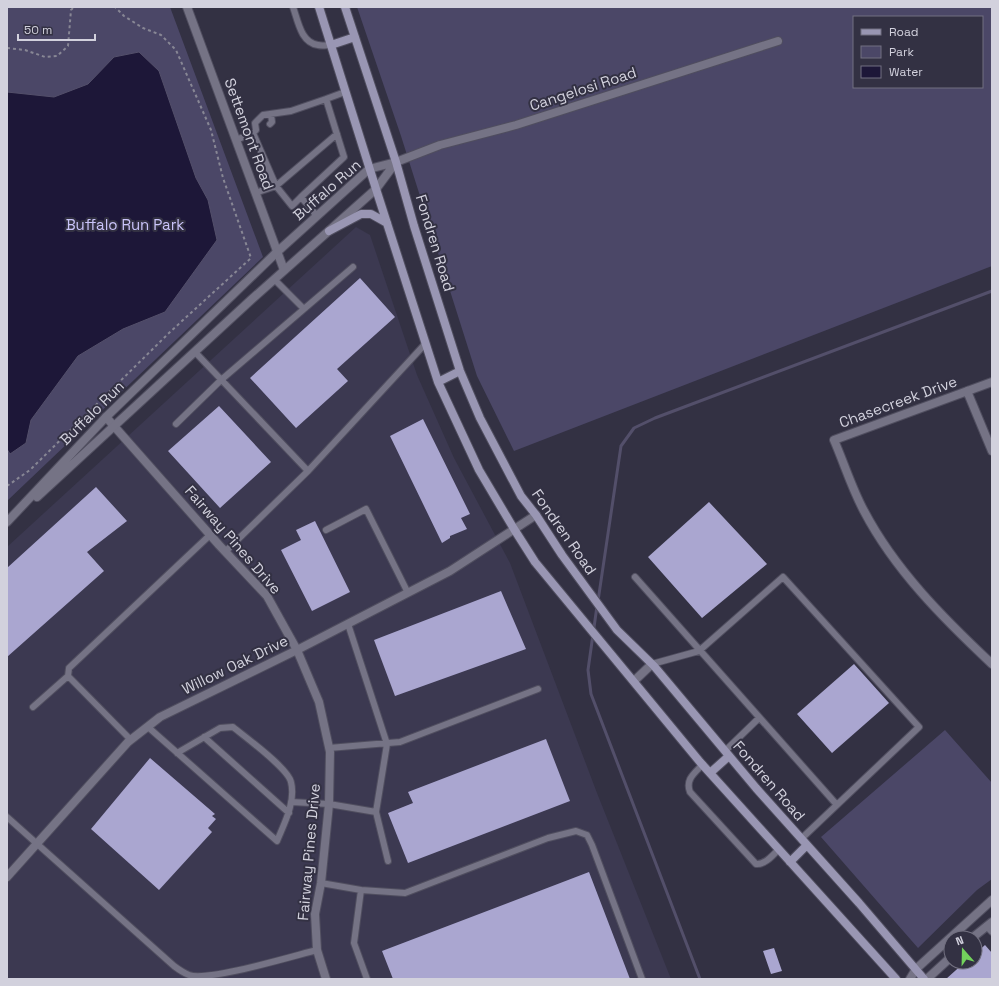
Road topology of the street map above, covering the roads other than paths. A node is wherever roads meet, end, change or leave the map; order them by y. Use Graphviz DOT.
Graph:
graph roads {
  1 [pos="188,7"];
  2 [pos="293,7"];
  3 [pos="319,7"];
  4 [pos="345,7"];
  5 [pos="355,38"];
  6 [pos="778,41"];
  7 [pos="331,45"];
  8 [pos="345,92"];
  9 [pos="326,99"];
  10 [pos="271,114"];
  11 [pos="270,124"];
  12 [pos="257,131"];
  13 [pos="337,134"];
  14 [pos="236,140"];
  15 [pos="396,162"];
  16 [pos="369,169"];
  17 [pos="276,186"];
  18 [pos="376,189"];
  19 [pos="255,193"];
  20 [pos="303,193"];
  21 [pos="317,216"];
  22 [pos="386,223"];
  23 [pos="329,231"];
  24 [pos="277,252"];
  25 [pos="353,267"];
  26 [pos="284,270"];
  27 [pos="274,279"];
  28 [pos="304,309"];
  29 [pos="426,343"];
  30 [pos="195,352"];
  31 [pos="460,371"];
  32 [pos="221,380"];
  33 [pos="438,382"];
  34 [pos="992,382"];
  35 [pos="967,391"];
  36 [pos="106,417"];
  37 [pos="176,424"];
  38 [pos="115,426"];
  39 [pos="992,451"];
  40 [pos="308,471"];
  41 [pos="536,515"];
  42 [pos="7,523"];
  43 [pos="514,529"];
  44 [pos="326,530"];
  45 [pos="210,535"];
  46 [pos="225,552"];
  47 [pos="635,577"];
  48 [pos="408,593"];
  49 [pos="348,624"];
  50 [pos="297,650"];
  51 [pos="699,651"];
  52 [pos="652,664"];
  53 [pos="992,664"];
  54 [pos="68,676"];
  55 [pos="634,681"];
  56 [pos="538,689"];
  57 [pos="33,707"];
  58 [pos="759,718"];
  59 [pos="148,727"];
  60 [pos="204,737"];
  61 [pos="131,740"];
  62 [pos="387,744"];
  63 [pos="329,748"];
  64 [pos="177,753"];
  65 [pos="727,754"];
  66 [pos="703,764"];
  67 [pos="710,773"];
  68 [pos="291,802"];
  69 [pos="329,804"];
  70 [pos="837,805"];
  71 [pos="376,812"];
  72 [pos="289,813"];
  73 [pos="7,817"];
  74 [pos="801,839"];
  75 [pos="37,844"];
  76 [pos="806,846"];
  77 [pos="779,849"];
  78 [pos="388,861"];
  79 [pos="790,862"];
  80 [pos="7,877"];
  81 [pos="320,883"];
  82 [pos="361,890"];
  83 [pos="992,900"];
  84 [pos="316,950"];
  85 [pos="943,964"];
  86 [pos="916,969"];
  87 [pos="326,979"];
  88 [pos="367,979"];
  89 [pos="642,979"];
  90 [pos="896,979"];
  91 [pos="910,979"];
  92 [pos="924,979"];
  93 [pos="927,979"];
  1 -- 14 [label="street, Settemont Road"];
  2 -- 7 [label="lane"];
  3 -- 7 [label="main road"];
  4 -- 5 [label="main road, Fondren Road"];
  5 -- 7 [label="main road"];
  5 -- 15 [label="main road, Fondren Road"];
  6 -- 15 [label="street, Cangelosi Road"];
  7 -- 8 [label="main road"];
  8 -- 9 [label="lane"];
  8 -- 16 [label="main road"];
  9 -- 10 [label="lane"];
  9 -- 13 [label="lane"];
  10 -- 11 [label="lane"];
  10 -- 12 [label="lane"];
  12 -- 14 [label="lane"];
  12 -- 17 [label="lane"];
  13 -- 17 [label="lane"];
  13 -- 20 [label="lane"];
  14 -- 19 [label="street, Settemont Road"];
  15 -- 16 [label="street, Buffalo Run"];
  15 -- 18 [label="street, Buffalo Run"];
  15 -- 31 [label="main road, Fondren Road"];
  16 -- 18 [label="main road"];
  16 -- 21 [label="street, Buffalo Run"];
  17 -- 19 [label="lane"];
  17 -- 20 [label="lane"];
  18 -- 22 [label="main road"];
  18 -- 23 [label="street, Buffalo Run"];
  19 -- 24 [label="street, Settemont Road"];
  20 -- 21 [label="lane"];
  21 -- 24 [label="street, Buffalo Run"];
  22 -- 23 [label="main road"];
  22 -- 29 [label="main road"];
  23 -- 26 [label="street, Buffalo Run"];
  24 -- 26 [label="street, Settemont Road"];
  24 -- 36 [label="street, Buffalo Run"];
  25 -- 28 [label="lane"];
  26 -- 27 [label="street, Buffalo Run"];
  27 -- 28 [label="lane"];
  27 -- 30 [label="street, Buffalo Run"];
  28 -- 32 [label="lane"];
  29 -- 33 [label="main road"];
  29 -- 40 [label="lane"];
  30 -- 32 [label="lane"];
  30 -- 38 [label="street, Buffalo Run"];
  31 -- 33 [label="main road"];
  31 -- 41 [label="main road, Fondren Road"];
  32 -- 37 [label="lane"];
  32 -- 40 [label="lane"];
  33 -- 43 [label="main road"];
  34 -- 35 [label="street, Chasecreek Drive"];
  35 -- 39 [label="street"];
  35 -- 53 [label="street, Chasecreek Drive"];
  36 -- 38 [label="street, Fairway Pines Drive"];
  36 -- 42 [label="street, Buffalo Run"];
  38 -- 42 [label="street, Buffalo Run"];
  38 -- 45 [label="street, Fairway Pines Drive"];
  40 -- 46 [label="lane"];
  41 -- 43 [label="street, Willow Oak Drive"];
  41 -- 52 [label="main road, Fondren Road"];
  43 -- 48 [label="street, Willow Oak Drive"];
  43 -- 55 [label="main road"];
  44 -- 48 [label="lane"];
  45 -- 46 [label="street, Fairway Pines Drive"];
  45 -- 54 [label="lane"];
  46 -- 50 [label="street, Fairway Pines Drive"];
  47 -- 51 [label="lane"];
  48 -- 49 [label="street, Willow Oak Drive"];
  49 -- 50 [label="street, Willow Oak Drive"];
  49 -- 62 [label="lane"];
  50 -- 59 [label="street, Willow Oak Drive"];
  50 -- 63 [label="street, Fairway Pines Drive"];
  51 -- 52 [label="lane"];
  51 -- 58 [label="lane"];
  51 -- 70 [label="lane"];
  52 -- 55 [label="street"];
  52 -- 65 [label="main road, Fondren Road"];
  54 -- 57 [label="lane"];
  54 -- 61 [label="lane"];
  55 -- 66 [label="main road"];
  56 -- 62 [label="lane"];
  58 -- 65 [label="lane"];
  58 -- 70 [label="lane"];
  59 -- 61 [label="street, Willow Oak Drive"];
  59 -- 64 [label="lane"];
  60 -- 64 [label="lane"];
  60 -- 68 [label="lane"];
  60 -- 72 [label="lane"];
  61 -- 75 [label="street, Willow Oak Drive"];
  62 -- 63 [label="lane"];
  62 -- 71 [label="lane"];
  63 -- 69 [label="street, Fairway Pines Drive"];
  64 -- 72 [label="lane"];
  65 -- 67 [label="main road"];
  65 -- 74 [label="main road, Fondren Road"];
  66 -- 67 [label="main road"];
  66 -- 77 [label="lane"];
  67 -- 77 [label="main road"];
  68 -- 69 [label="lane"];
  68 -- 72 [label="lane"];
  69 -- 71 [label="lane"];
  69 -- 81 [label="street, Fairway Pines Drive"];
  70 -- 74 [label="lane"];
  71 -- 78 [label="lane"];
  73 -- 75 [label="lane"];
  74 -- 76 [label="main road, Fondren Road"];
  75 -- 80 [label="street, Willow Oak Drive"];
  75 -- 84 [label="lane"];
  76 -- 79 [label="main road"];
  76 -- 86 [label="main road, Fondren Road"];
  77 -- 79 [label="main road"];
  79 -- 90 [label="main road"];
  81 -- 82 [label="lane"];
  81 -- 84 [label="street, Fairway Pines Drive"];
  82 -- 88 [label="lane"];
  82 -- 89 [label="lane"];
  83 -- 86 [label="street"];
  84 -- 87 [label="street, Fairway Pines Drive"];
  85 -- 93 [label="street"];
  86 -- 91 [label="street"];
  86 -- 92 [label="main road, Fondren Road"];
}
